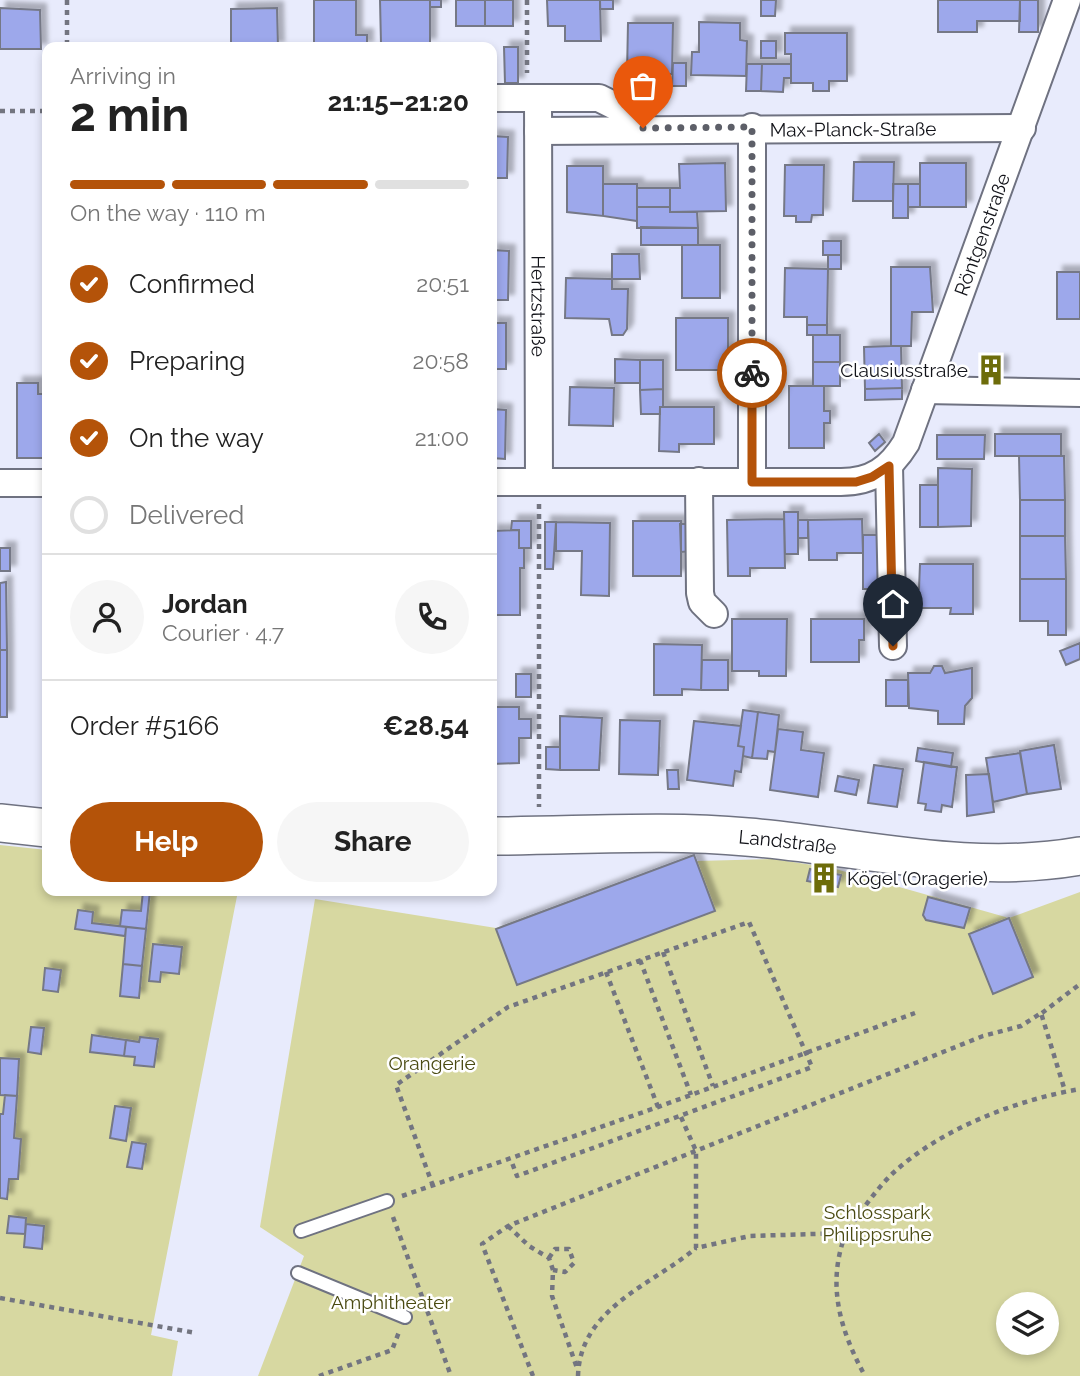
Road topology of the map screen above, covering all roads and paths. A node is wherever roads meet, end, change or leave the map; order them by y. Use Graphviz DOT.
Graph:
graph roads {
  1 [pos="67,0"];
  2 [pos="527,0"];
  3 [pos="1067,0"];
  4 [pos="67,42"];
  5 [pos="497,98"];
  6 [pos="532,98"];
  7 [pos="0,111"];
  8 [pos="42,111"];
  9 [pos="752,127"];
  10 [pos="643,128"];
  11 [pos="1022,128"];
  12 [pos="538,131"];
  13 [pos="925,390"];
  14 [pos="1080,393"];
  15 [pos="889,466"];
  16 [pos="699,481"];
  17 [pos="497,482"];
  18 [pos="539,482"];
  19 [pos="752,482"];
  20 [pos="42,483"];
  21 [pos="0,484"];
  22 [pos="714,614"];
  23 [pos="893,646"];
  24 [pos="0,823"];
  25 [pos="42,827"];
  26 [pos="497,836"];
  27 [pos="540,836"];
  28 [pos="1080,856"];
  29 [pos="663,953"];
  30 [pos="640,960"];
  31 [pos="606,972"];
  32 [pos="1080,984"];
  33 [pos="915,1013"];
  34 [pos="1041,1013"];
  35 [pos="804,1052"];
  36 [pos="713,1086"];
  37 [pos="1080,1088"];
  38 [pos="1065,1091"];
  39 [pos="691,1095"];
  40 [pos="658,1107"];
  41 [pos="681,1117"];
  42 [pos="696,1151"];
  43 [pos="511,1160"];
  44 [pos="433,1186"];
  45 [pos="416,1191"];
  46 [pos="387,1201"];
  47 [pos="508,1226"];
  48 [pos="301,1231"];
  49 [pos="846,1233"];
  50 [pos="696,1248"];
  51 [pos="549,1258"];
  52 [pos="553,1270"];
  53 [pos="298,1273"];
  54 [pos="0,1298"];
  55 [pos="427,1309"];
  56 [pos="405,1317"];
  57 [pos="195,1333"];
  58 [pos="578,1373"];
  59 [pos="319,1376"];
  60 [pos="451,1376"];
  61 [pos="533,1376"];
  62 [pos="865,1376"];
  1 -- 4 [label="path"];
  2 -- 6 [label="path"];
  3 -- 11 [label="street, Röntgenstraße"];
  5 -- 6 [label="street"];
  6 -- 10 [label="street"];
  6 -- 12 [label="street"];
  7 -- 8 [label="path"];
  9 -- 10 [label="street, Max-Planck-Straße"];
  9 -- 11 [label="street, Max-Planck-Straße"];
  9 -- 19 [label="street"];
  10 -- 12 [label="street, Max-Planck-Straße"];
  11 -- 13 [label="street, Röntgenstraße"];
  12 -- 18 [label="street, Hertzstraße"];
  13 -- 14 [label="street"];
  13 -- 15 [label="street, Röntgenstraße"];
  15 -- 19 [label="street"];
  15 -- 23 [label="street"];
  16 -- 18 [label="street"];
  16 -- 19 [label="street"];
  16 -- 22 [label="street"];
  17 -- 18 [label="street"];
  18 -- 27 [label="path"];
  20 -- 21 [label="street"];
  24 -- 25 [label="main road"];
  26 -- 27 [label="main road, Landstraße"];
  27 -- 28 [label="main road, Landstraße"];
  29 -- 30 [label="path"];
  29 -- 35 [label="path"];
  29 -- 36 [label="path"];
  30 -- 31 [label="path"];
  30 -- 39 [label="path"];
  31 -- 40 [label="path"];
  31 -- 44 [label="path"];
  32 -- 34 [label="path"];
  33 -- 35 [label="path"];
  34 -- 38 [label="path"];
  34 -- 42 [label="path"];
  35 -- 36 [label="path"];
  35 -- 41 [label="path"];
  36 -- 39 [label="path"];
  37 -- 38 [label="path"];
  38 -- 49 [label="path"];
  39 -- 40 [label="path"];
  40 -- 43 [label="path"];
  41 -- 42 [label="path"];
  41 -- 43 [label="path"];
  42 -- 47 [label="path"];
  42 -- 50 [label="path"];
  43 -- 44 [label="path"];
  44 -- 45 [label="path"];
  46 -- 48 [label="lane"];
  46 -- 55 [label="path"];
  47 -- 51 [label="path"];
  47 -- 61 [label="path"];
  49 -- 50 [label="path"];
  49 -- 62 [label="path"];
  50 -- 58 [label="path"];
  51 -- 52 [label="path"];
  51 -- 52 [label="path"];
  52 -- 58 [label="path"];
  53 -- 56 [label="lane"];
  54 -- 57 [label="path"];
  55 -- 56 [label="path"];
  55 -- 60 [label="path"];
  56 -- 59 [label="path"];
}
